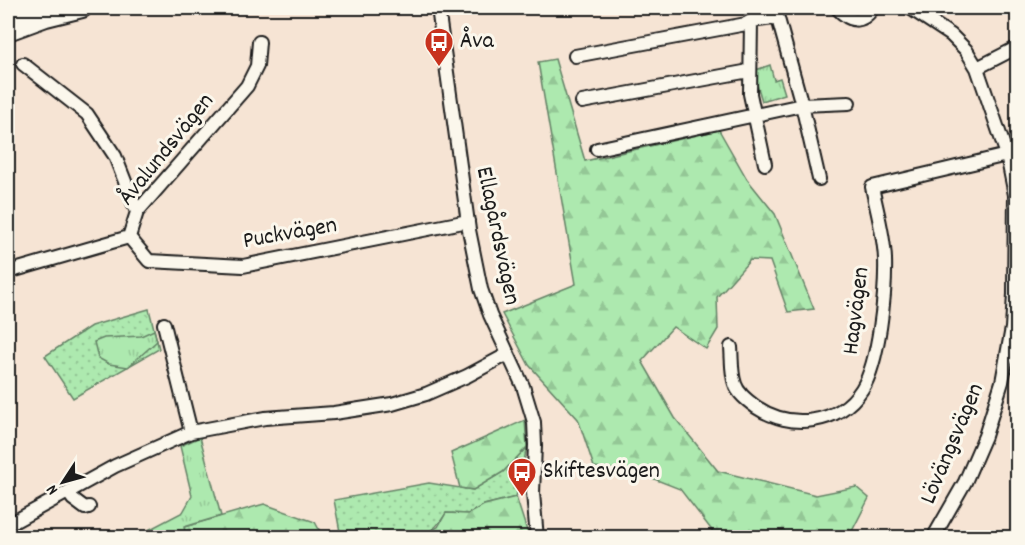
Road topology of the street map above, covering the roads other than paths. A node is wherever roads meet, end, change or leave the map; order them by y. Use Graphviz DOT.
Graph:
graph roads {
  1 [pos="28,8"];
  2 [pos="82,8"];
  3 [pos="438,8"];
  4 [pos="837,8"];
  5 [pos="873,8"];
  6 [pos="910,8"];
  7 [pos="776,11"];
  8 [pos="8,14"];
  9 [pos="751,21"];
  10 [pos="8,31"];
  11 [pos="259,42"];
  12 [pos="1017,47"];
  13 [pos="575,56"];
  14 [pos="23,64"];
  15 [pos="977,68"];
  16 [pos="749,71"];
  17 [pos="582,102"];
  18 [pos="849,103"];
  19 [pos="802,105"];
  20 [pos="754,116"];
  21 [pos="597,149"];
  22 [pos="1007,155"];
  23 [pos="765,165"];
  24 [pos="819,179"];
  25 [pos="137,212"];
  26 [pos="468,221"];
  27 [pos="129,237"];
  28 [pos="8,272"];
  29 [pos="164,324"];
  30 [pos="731,347"];
  31 [pos="508,354"];
  32 [pos="191,432"];
  33 [pos="68,492"];
  34 [pos="89,507"];
  35 [pos="8,525"];
  36 [pos="8,530"];
  37 [pos="12,537"];
  38 [pos="537,537"];
  39 [pos="933,537"];
  1 -- 8 [label="main road"];
  2 -- 10 [label="main road"];
  3 -- 26 [label="street, Ellagårdsvägen"];
  4 -- 5 [label="street"];
  6 -- 15 [label="street, Lövängsvägen"];
  7 -- 9 [label="street"];
  7 -- 19 [label="street"];
  9 -- 13 [label="street"];
  9 -- 16 [label="street"];
  11 -- 25 [label="street, Åvalundsvägen"];
  12 -- 15 [label="street"];
  14 -- 25 [label="street"];
  15 -- 22 [label="street, Lövängsvägen"];
  16 -- 17 [label="street"];
  16 -- 20 [label="street"];
  18 -- 19 [label="street"];
  19 -- 20 [label="street"];
  19 -- 24 [label="street"];
  20 -- 21 [label="street"];
  20 -- 23 [label="street"];
  22 -- 30 [label="street, Hagvägen"];
  22 -- 39 [label="street, Lövängsvägen"];
  25 -- 27 [label="street, Åvalundsvägen"];
  26 -- 27 [label="street, Puckvägen"];
  26 -- 31 [label="street, Ellagårdsvägen"];
  27 -- 28 [label="street, Åvalundsvägen"];
  29 -- 32 [label="street"];
  31 -- 32 [label="street"];
  31 -- 38 [label="street, Ellagårdsvägen"];
  32 -- 33 [label="street"];
  33 -- 34 [label="street"];
  33 -- 35 [label="street"];
  36 -- 37 [label="street"];
}
